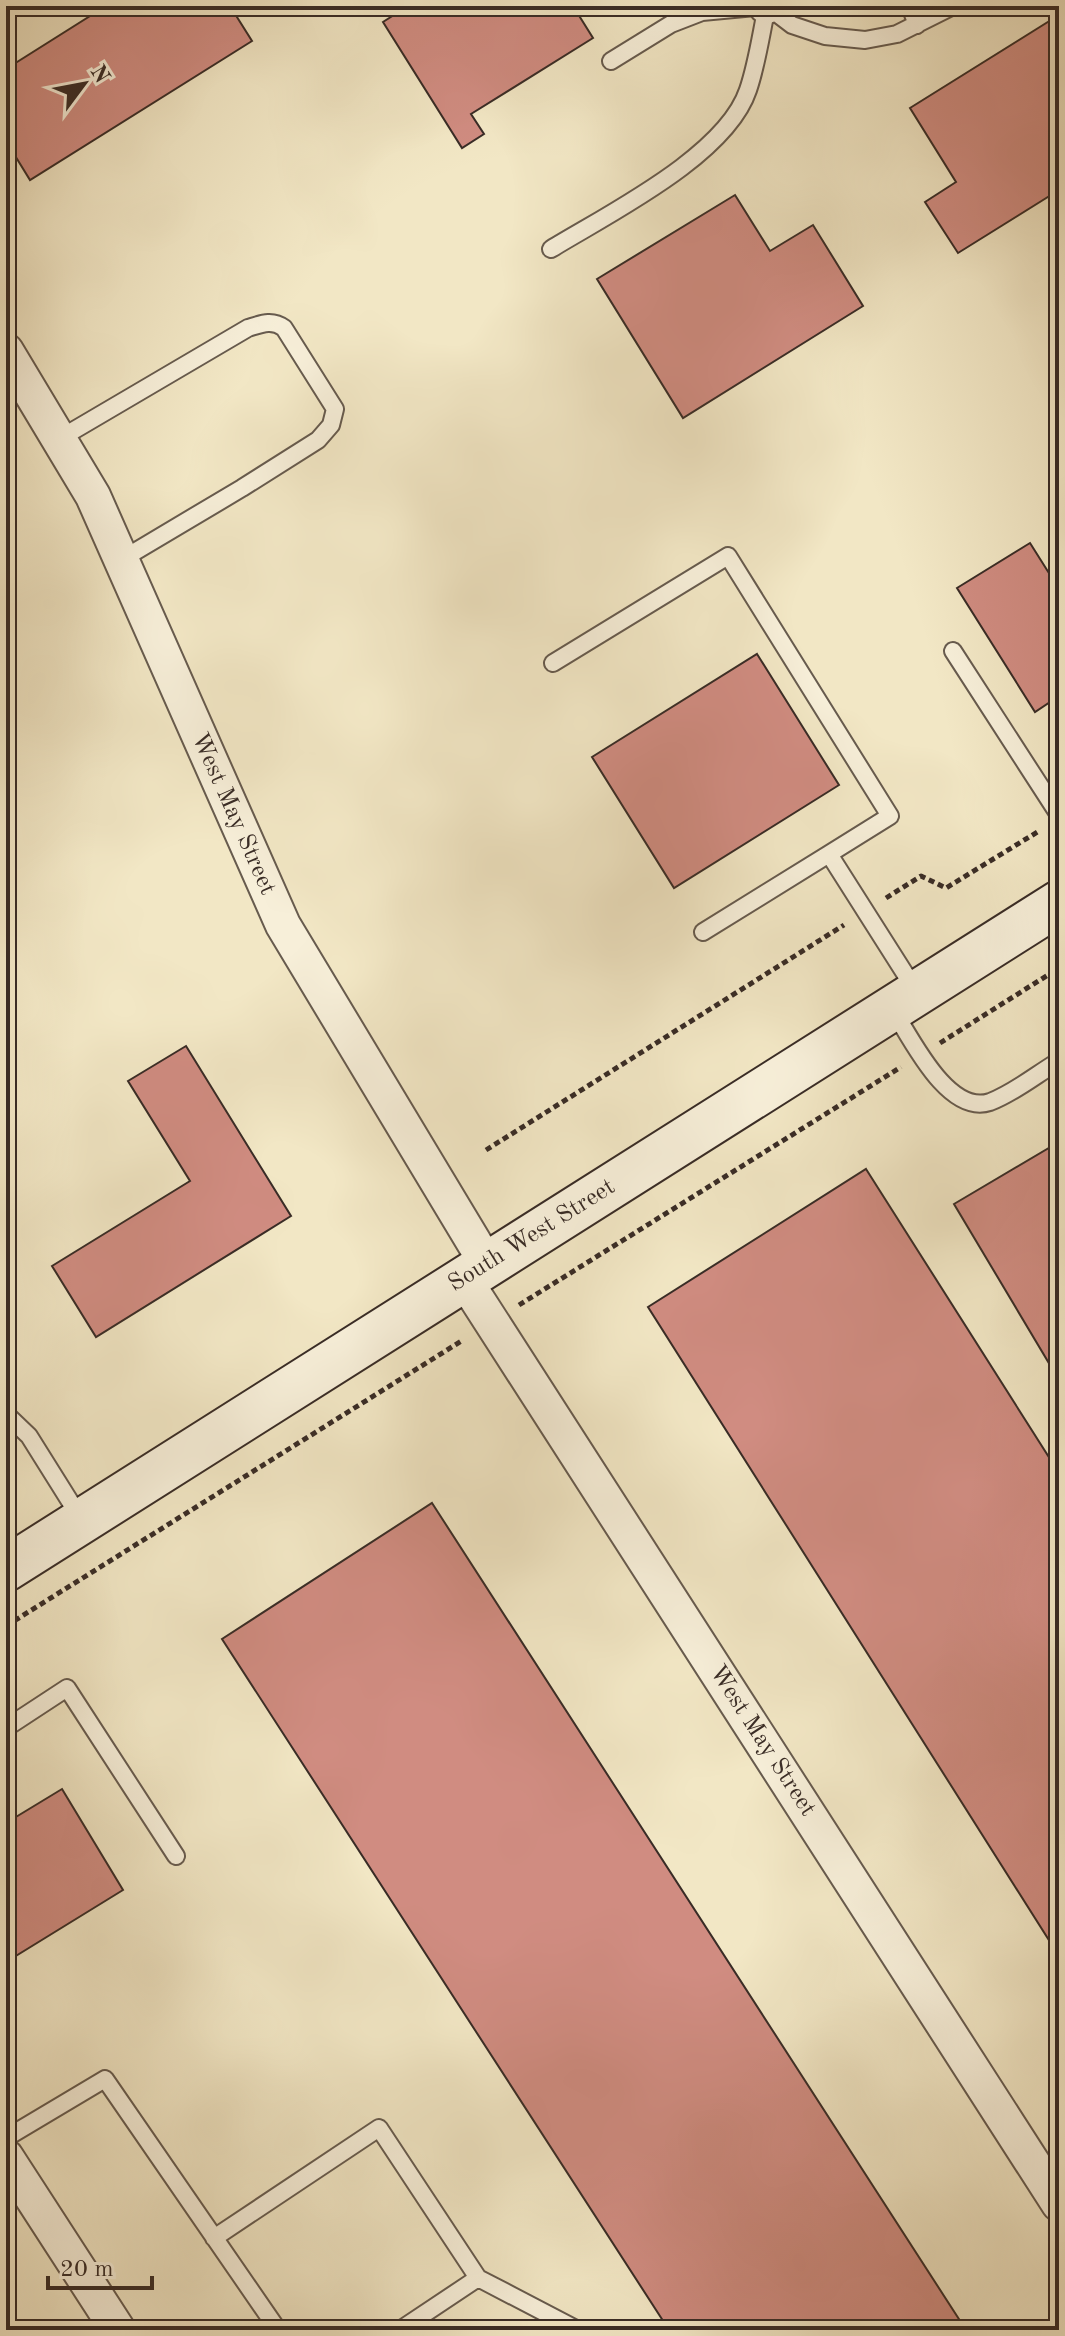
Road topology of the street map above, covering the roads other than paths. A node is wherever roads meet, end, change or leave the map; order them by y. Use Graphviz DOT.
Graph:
graph roads {
  1 [pos="767,6"];
  2 [pos="910,6"];
  3 [pos="953,6"];
  4 [pos="917,25"];
  5 [pos="611,61"];
  6 [pos="551,249"];
  7 [pos="6,351"];
  8 [pos="59,439"];
  9 [pos="121,560"];
  10 [pos="953,651"];
  11 [pos="553,663"];
  12 [pos="1053,821"];
  13 [pos="829,854"];
  14 [pos="1059,903"];
  15 [pos="703,932"];
  16 [pos="905,1001"];
  17 [pos="1059,1061"];
  18 [pos="476,1272"];
  19 [pos="6,1414"];
  20 [pos="82,1521"];
  21 [pos="6,1569"];
  22 [pos="6,1728"];
  23 [pos="176,1856"];
  24 [pos="6,2138"];
  25 [pos="6,2157"];
  26 [pos="1059,2204"];
  27 [pos="214,2238"];
  28 [pos="478,2278"];
  29 [pos="118,2330"];
  30 [pos="278,2330"];
  31 [pos="400,2330"];
  32 [pos="578,2330"];
  1 -- 4 [label="lane"];
  1 -- 5 [label="lane"];
  1 -- 6 [label="lane"];
  2 -- 4 [label="lane"];
  3 -- 4 [label="lane"];
  7 -- 8 [label="street, West May Street"];
  8 -- 9 [label="street, West May Street"];
  8 -- 9 [label="lane"];
  9 -- 18 [label="street, West May Street"];
  10 -- 12 [label="lane"];
  11 -- 13 [label="lane"];
  13 -- 15 [label="lane"];
  13 -- 16 [label="lane"];
  14 -- 16 [label="main road, South West Street"];
  16 -- 17 [label="lane"];
  16 -- 18 [label="main road, South West Street"];
  18 -- 20 [label="main road, South West Street"];
  18 -- 26 [label="street, West May Street"];
  19 -- 20 [label="lane"];
  20 -- 21 [label="main road, South West Street"];
  22 -- 23 [label="lane"];
  24 -- 27 [label="lane"];
  25 -- 29 [label="street"];
  27 -- 28 [label="lane"];
  27 -- 30 [label="lane"];
  28 -- 31 [label="lane"];
  28 -- 32 [label="lane"];
}
